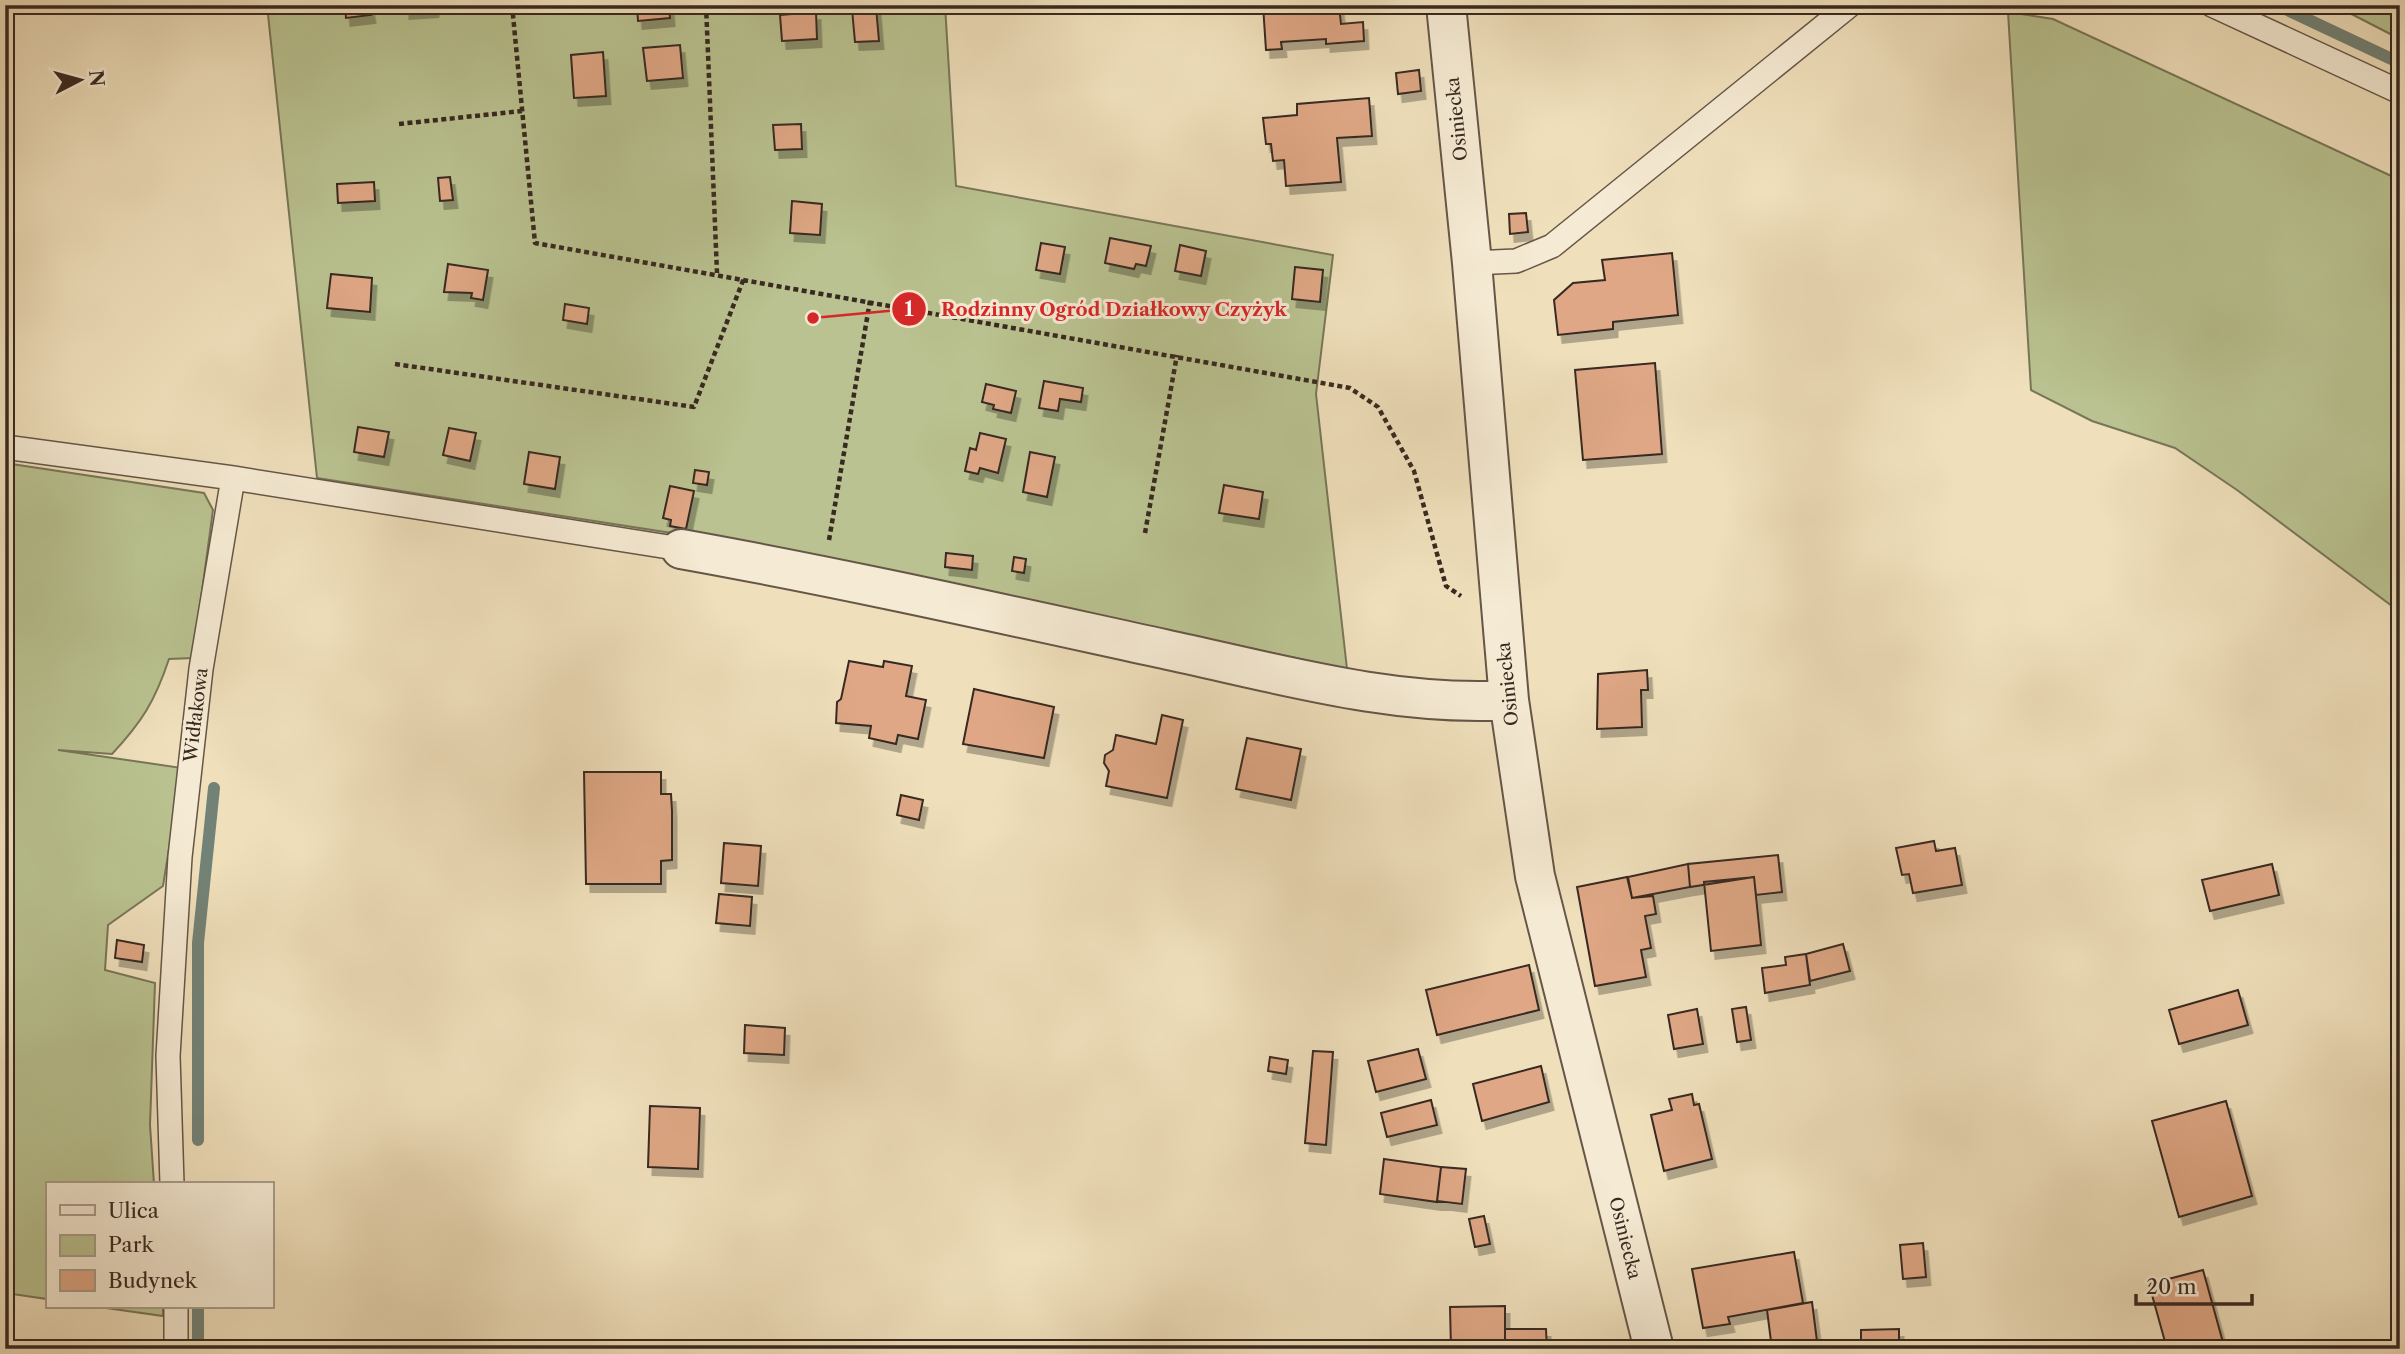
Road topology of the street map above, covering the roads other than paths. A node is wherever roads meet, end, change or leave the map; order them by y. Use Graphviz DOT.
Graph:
graph roads {
  1 [pos="1446,5"];
  2 [pos="1850,5"];
  3 [pos="2212,5"];
  4 [pos="2400,92"];
  5 [pos="1472,263"];
  6 [pos="5,447"];
  7 [pos="233,478"];
  8 [pos="681,548"];
  9 [pos="1508,700"];
  10 [pos="172,1182"];
  11 [pos="176,1308"];
  12 [pos="176,1349"];
  13 [pos="1654,1349"];
  1 -- 5 [label="street, Osiniecka"];
  2 -- 5 [label="lane"];
  3 -- 4 [label="lane"];
  5 -- 9 [label="street, Osiniecka"];
  6 -- 7 [label="lane"];
  7 -- 8 [label="lane"];
  7 -- 10 [label="lane, Widłakowa"];
  8 -- 9 [label="street"];
  9 -- 13 [label="street, Osiniecka"];
  11 -- 12 [label="lane"];
}
